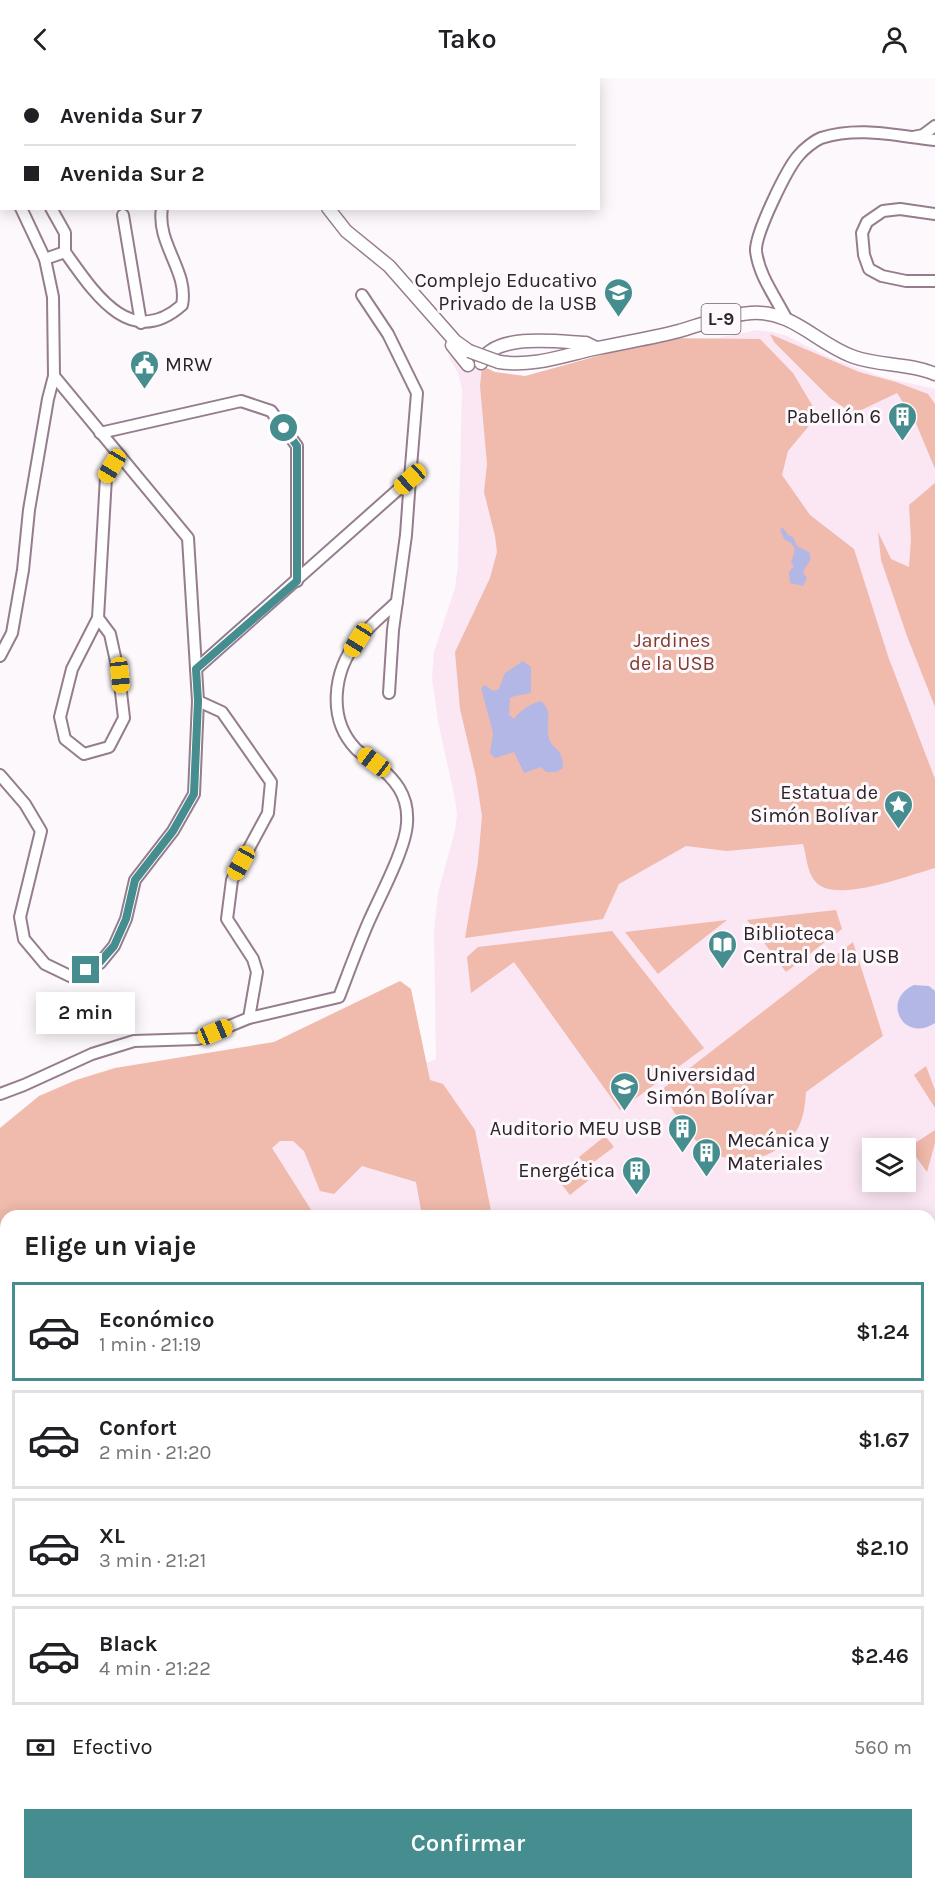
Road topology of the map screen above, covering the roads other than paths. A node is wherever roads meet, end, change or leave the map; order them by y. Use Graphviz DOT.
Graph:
graph roads {
  1 [pos="935,126"];
  2 [pos="910,138"];
  3 [pos="935,140"];
  4 [pos="22,210"];
  5 [pos="52,210"];
  6 [pos="162,210"];
  7 [pos="330,210"];
  8 [pos="935,214"];
  9 [pos="123,215"];
  10 [pos="65,252"];
  11 [pos="45,259"];
  12 [pos="935,280"];
  13 [pos="362,295"];
  14 [pos="786,318"];
  15 [pos="435,319"];
  16 [pos="141,323"];
  17 [pos="596,348"];
  18 [pos="481,363"];
  19 [pos="468,365"];
  20 [pos="935,374"];
  21 [pos="54,376"];
  22 [pos="100,433"];
  23 [pos="119,455"];
  24 [pos="410,479"];
  25 [pos="297,581"];
  26 [pos="397,602"];
  27 [pos="98,618"];
  28 [pos="0,656"];
  29 [pos="196,669"];
  30 [pos="389,693"];
  31 [pos="198,701"];
  32 [pos="0,775"];
  33 [pos="249,1018"];
  34 [pos="0,1094"];
  1 -- 2 [label="street"];
  2 -- 3 [label="street"];
  2 -- 14 [label="street"];
  4 -- 11 [label="street"];
  5 -- 10 [label="street"];
  6 -- 16 [label="street"];
  7 -- 15 [label="main road, L-9"];
  8 -- 12 [label="street"];
  9 -- 16 [label="street"];
  10 -- 11 [label="street"];
  10 -- 16 [label="street"];
  11 -- 21 [label="street"];
  13 -- 24 [label="street"];
  14 -- 17 [label="main road, L-9"];
  14 -- 20 [label="main road, L-9"];
  15 -- 17 [label="main road, L-9, bridge"];
  15 -- 19 [label="main road"];
  17 -- 18 [label="main road"];
  21 -- 22 [label="street"];
  21 -- 28 [label="street"];
  22 -- 23 [label="street"];
  22 -- 25 [label="street"];
  23 -- 27 [label="street"];
  23 -- 29 [label="street"];
  24 -- 25 [label="street"];
  24 -- 26 [label="street"];
  25 -- 29 [label="street"];
  26 -- 30 [label="street"];
  26 -- 33 [label="street"];
  27 -- 27 [label="street"];
  29 -- 31 [label="street"];
  31 -- 32 [label="street"];
  31 -- 33 [label="street"];
  33 -- 34 [label="street"];
}
